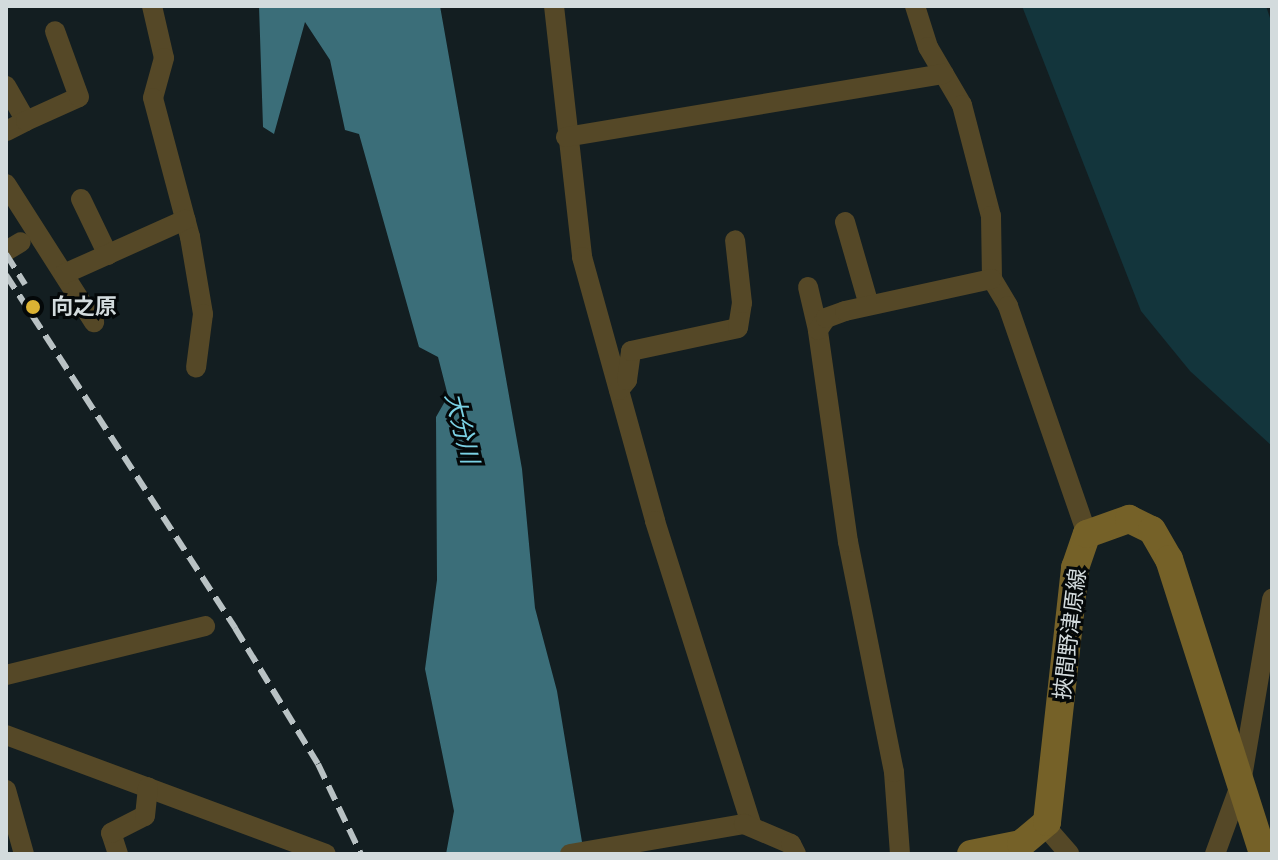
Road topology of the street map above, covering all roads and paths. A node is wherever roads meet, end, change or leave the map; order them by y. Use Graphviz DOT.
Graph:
graph roads {
  1 [pos="152,6"];
  2 [pos="554,6"];
  3 [pos="915,6"];
  4 [pos="55,31"];
  5 [pos="944,74"];
  6 [pos="6,86"];
  7 [pos="26,121"];
  8 [pos="6,131"];
  9 [pos="566,137"];
  10 [pos="6,184"];
  11 [pos="81,199"];
  12 [pos="185,220"];
  13 [pos="845,222"];
  14 [pos="735,240"];
  15 [pos="108,255"];
  16 [pos="64,274"];
  17 [pos="992,279"];
  18 [pos="808,287"];
  19 [pos="869,305"];
  20 [pos="94,322"];
  21 [pos="818,330"];
  22 [pos="196,368"];
  23 [pos="619,390"];
  24 [pos="1087,534"];
  25 [pos="1272,599"];
  26 [pos="205,626"];
  27 [pos="6,675"];
  28 [pos="6,735"];
  29 [pos="1241,783"];
  30 [pos="148,787"];
  31 [pos="6,790"];
  32 [pos="1045,826"];
  33 [pos="752,827"];
  34 [pos="24,854"];
  35 [pos="118,854"];
  36 [pos="326,854"];
  37 [pos="570,854"];
  38 [pos="796,854"];
  39 [pos="900,854"];
  40 [pos="971,854"];
  41 [pos="1069,854"];
  42 [pos="1215,854"];
  43 [pos="1263,854"];
  1 -- 12 [label="street"];
  2 -- 9 [label="street"];
  3 -- 5 [label="street"];
  4 -- 7 [label="street"];
  5 -- 9 [label="street"];
  5 -- 17 [label="street"];
  6 -- 7 [label="street"];
  7 -- 8 [label="street"];
  9 -- 23 [label="street"];
  10 -- 16 [label="street"];
  11 -- 15 [label="street"];
  12 -- 15 [label="street"];
  12 -- 22 [label="street"];
  13 -- 19 [label="street"];
  14 -- 23 [label="street"];
  15 -- 16 [label="street"];
  16 -- 20 [label="street"];
  17 -- 19 [label="street"];
  17 -- 24 [label="street"];
  18 -- 21 [label="street"];
  19 -- 21 [label="street"];
  21 -- 39 [label="street"];
  23 -- 33 [label="street"];
  24 -- 29 [label="main road"];
  24 -- 32 [label="main road, 挾間野津原線"];
  25 -- 29 [label="street"];
  26 -- 27 [label="street"];
  28 -- 30 [label="street"];
  29 -- 42 [label="street"];
  29 -- 43 [label="main road"];
  30 -- 35 [label="street"];
  30 -- 36 [label="street"];
  31 -- 34 [label="street"];
  32 -- 40 [label="main road"];
  32 -- 41 [label="street"];
  33 -- 37 [label="street"];
  33 -- 38 [label="street"];
}
